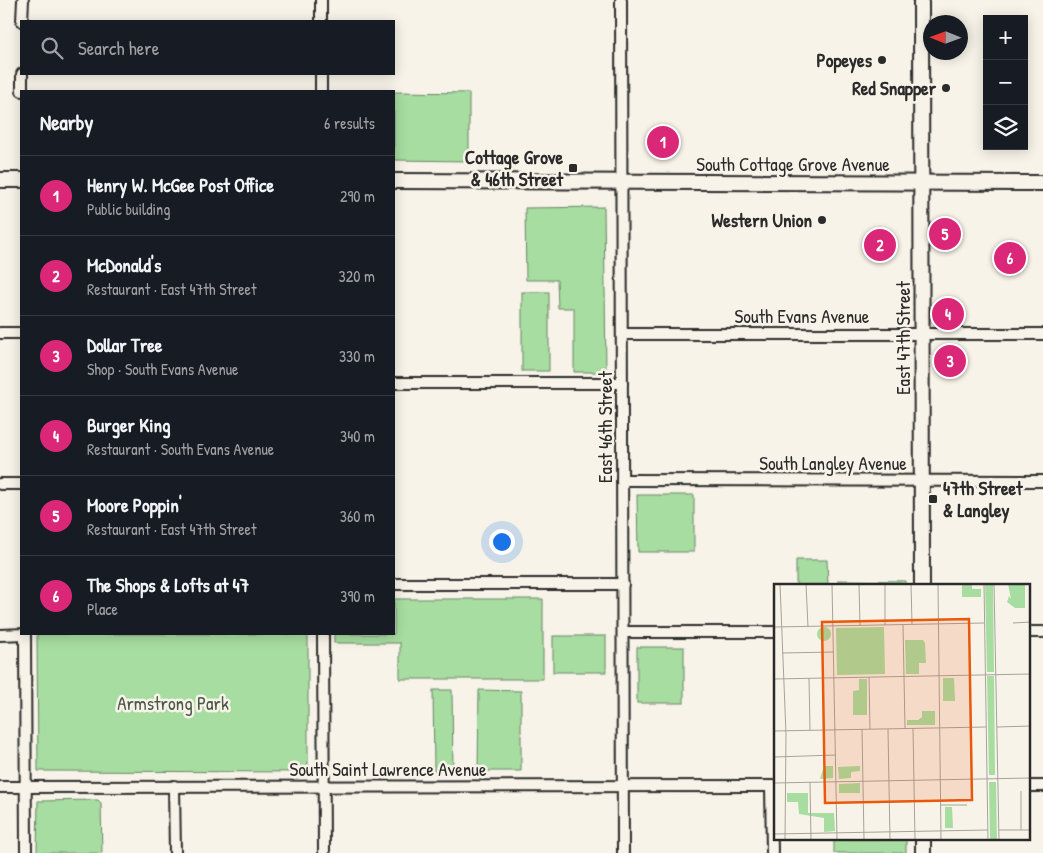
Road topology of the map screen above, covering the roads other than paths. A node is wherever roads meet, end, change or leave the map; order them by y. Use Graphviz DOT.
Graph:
graph roads {
  1 [pos="23,0"];
  2 [pos="321,0"];
  3 [pos="621,0"];
  4 [pos="921,0"];
  5 [pos="22,20"];
  6 [pos="321,20"];
  7 [pos="22,75"];
  8 [pos="322,75"];
  9 [pos="22,90"];
  10 [pos="322,90"];
  11 [pos="0,180"];
  12 [pos="20,180"];
  13 [pos="395,181"];
  14 [pos="621,182"];
  15 [pos="921,183"];
  16 [pos="1043,183"];
  17 [pos="0,333"];
  18 [pos="20,333"];
  19 [pos="622,334"];
  20 [pos="922,334"];
  21 [pos="1043,334"];
  22 [pos="395,383"];
  23 [pos="622,383"];
  24 [pos="622,480"];
  25 [pos="922,481"];
  26 [pos="1043,481"];
  27 [pos="0,484"];
  28 [pos="20,484"];
  29 [pos="395,584"];
  30 [pos="623,584"];
  31 [pos="922,584"];
  32 [pos="623,632"];
  33 [pos="774,632"];
  34 [pos="1030,632"];
  35 [pos="1043,632"];
  36 [pos="0,634"];
  37 [pos="20,634"];
  38 [pos="25,635"];
  39 [pos="323,635"];
  40 [pos="0,786"];
  41 [pos="26,786"];
  42 [pos="174,786"];
  43 [pos="324,786"];
  44 [pos="623,786"];
  45 [pos="773,786"];
  46 [pos="1030,786"];
  47 [pos="1043,786"];
  48 [pos="923,840"];
  49 [pos="26,853"];
  50 [pos="174,853"];
  51 [pos="324,853"];
  52 [pos="623,853"];
  53 [pos="772,853"];
  54 [pos="923,853"];
  1 -- 5 [label="street"];
  2 -- 6 [label="street"];
  3 -- 14 [label="street, East 46th Street"];
  4 -- 15 [label="main road, East 47th Street"];
  7 -- 9 [label="street"];
  8 -- 10 [label="street"];
  11 -- 12 [label="main road"];
  13 -- 14 [label="main road, South Cottage Grove Avenue"];
  14 -- 15 [label="main road, South Cottage Grove Avenue"];
  14 -- 19 [label="street, East 46th Street"];
  15 -- 16 [label="main road, South Cottage Grove Avenue"];
  15 -- 20 [label="main road, East 47th Street"];
  17 -- 18 [label="street"];
  19 -- 20 [label="street, South Evans Avenue"];
  19 -- 23 [label="street, East 46th Street"];
  20 -- 21 [label="street, South Evans Avenue"];
  20 -- 25 [label="main road, East 47th Street"];
  22 -- 23 [label="street"];
  23 -- 24 [label="street, East 46th Street"];
  24 -- 25 [label="street, South Langley Avenue"];
  24 -- 30 [label="street, East 46th Street"];
  25 -- 26 [label="street, South Langley Avenue"];
  25 -- 31 [label="main road, East 47th Street"];
  27 -- 28 [label="street"];
  29 -- 30 [label="street"];
  30 -- 32 [label="street, East 46th Street"];
  32 -- 33 [label="street"];
  32 -- 44 [label="street, East 46th Street"];
  34 -- 35 [label="street"];
  36 -- 37 [label="street"];
  38 -- 41 [label="street"];
  39 -- 43 [label="street"];
  40 -- 41 [label="street, South Saint Lawrence Avenue"];
  41 -- 42 [label="street, South Saint Lawrence Avenue"];
  41 -- 49 [label="street"];
  42 -- 43 [label="street, South Saint Lawrence Avenue"];
  42 -- 50 [label="street"];
  43 -- 44 [label="street, South Saint Lawrence Avenue"];
  43 -- 51 [label="street"];
  44 -- 45 [label="street, South Saint Lawrence Avenue"];
  44 -- 52 [label="street, East 46th Street"];
  45 -- 53 [label="street"];
  46 -- 47 [label="street"];
  48 -- 54 [label="main road"];
}
